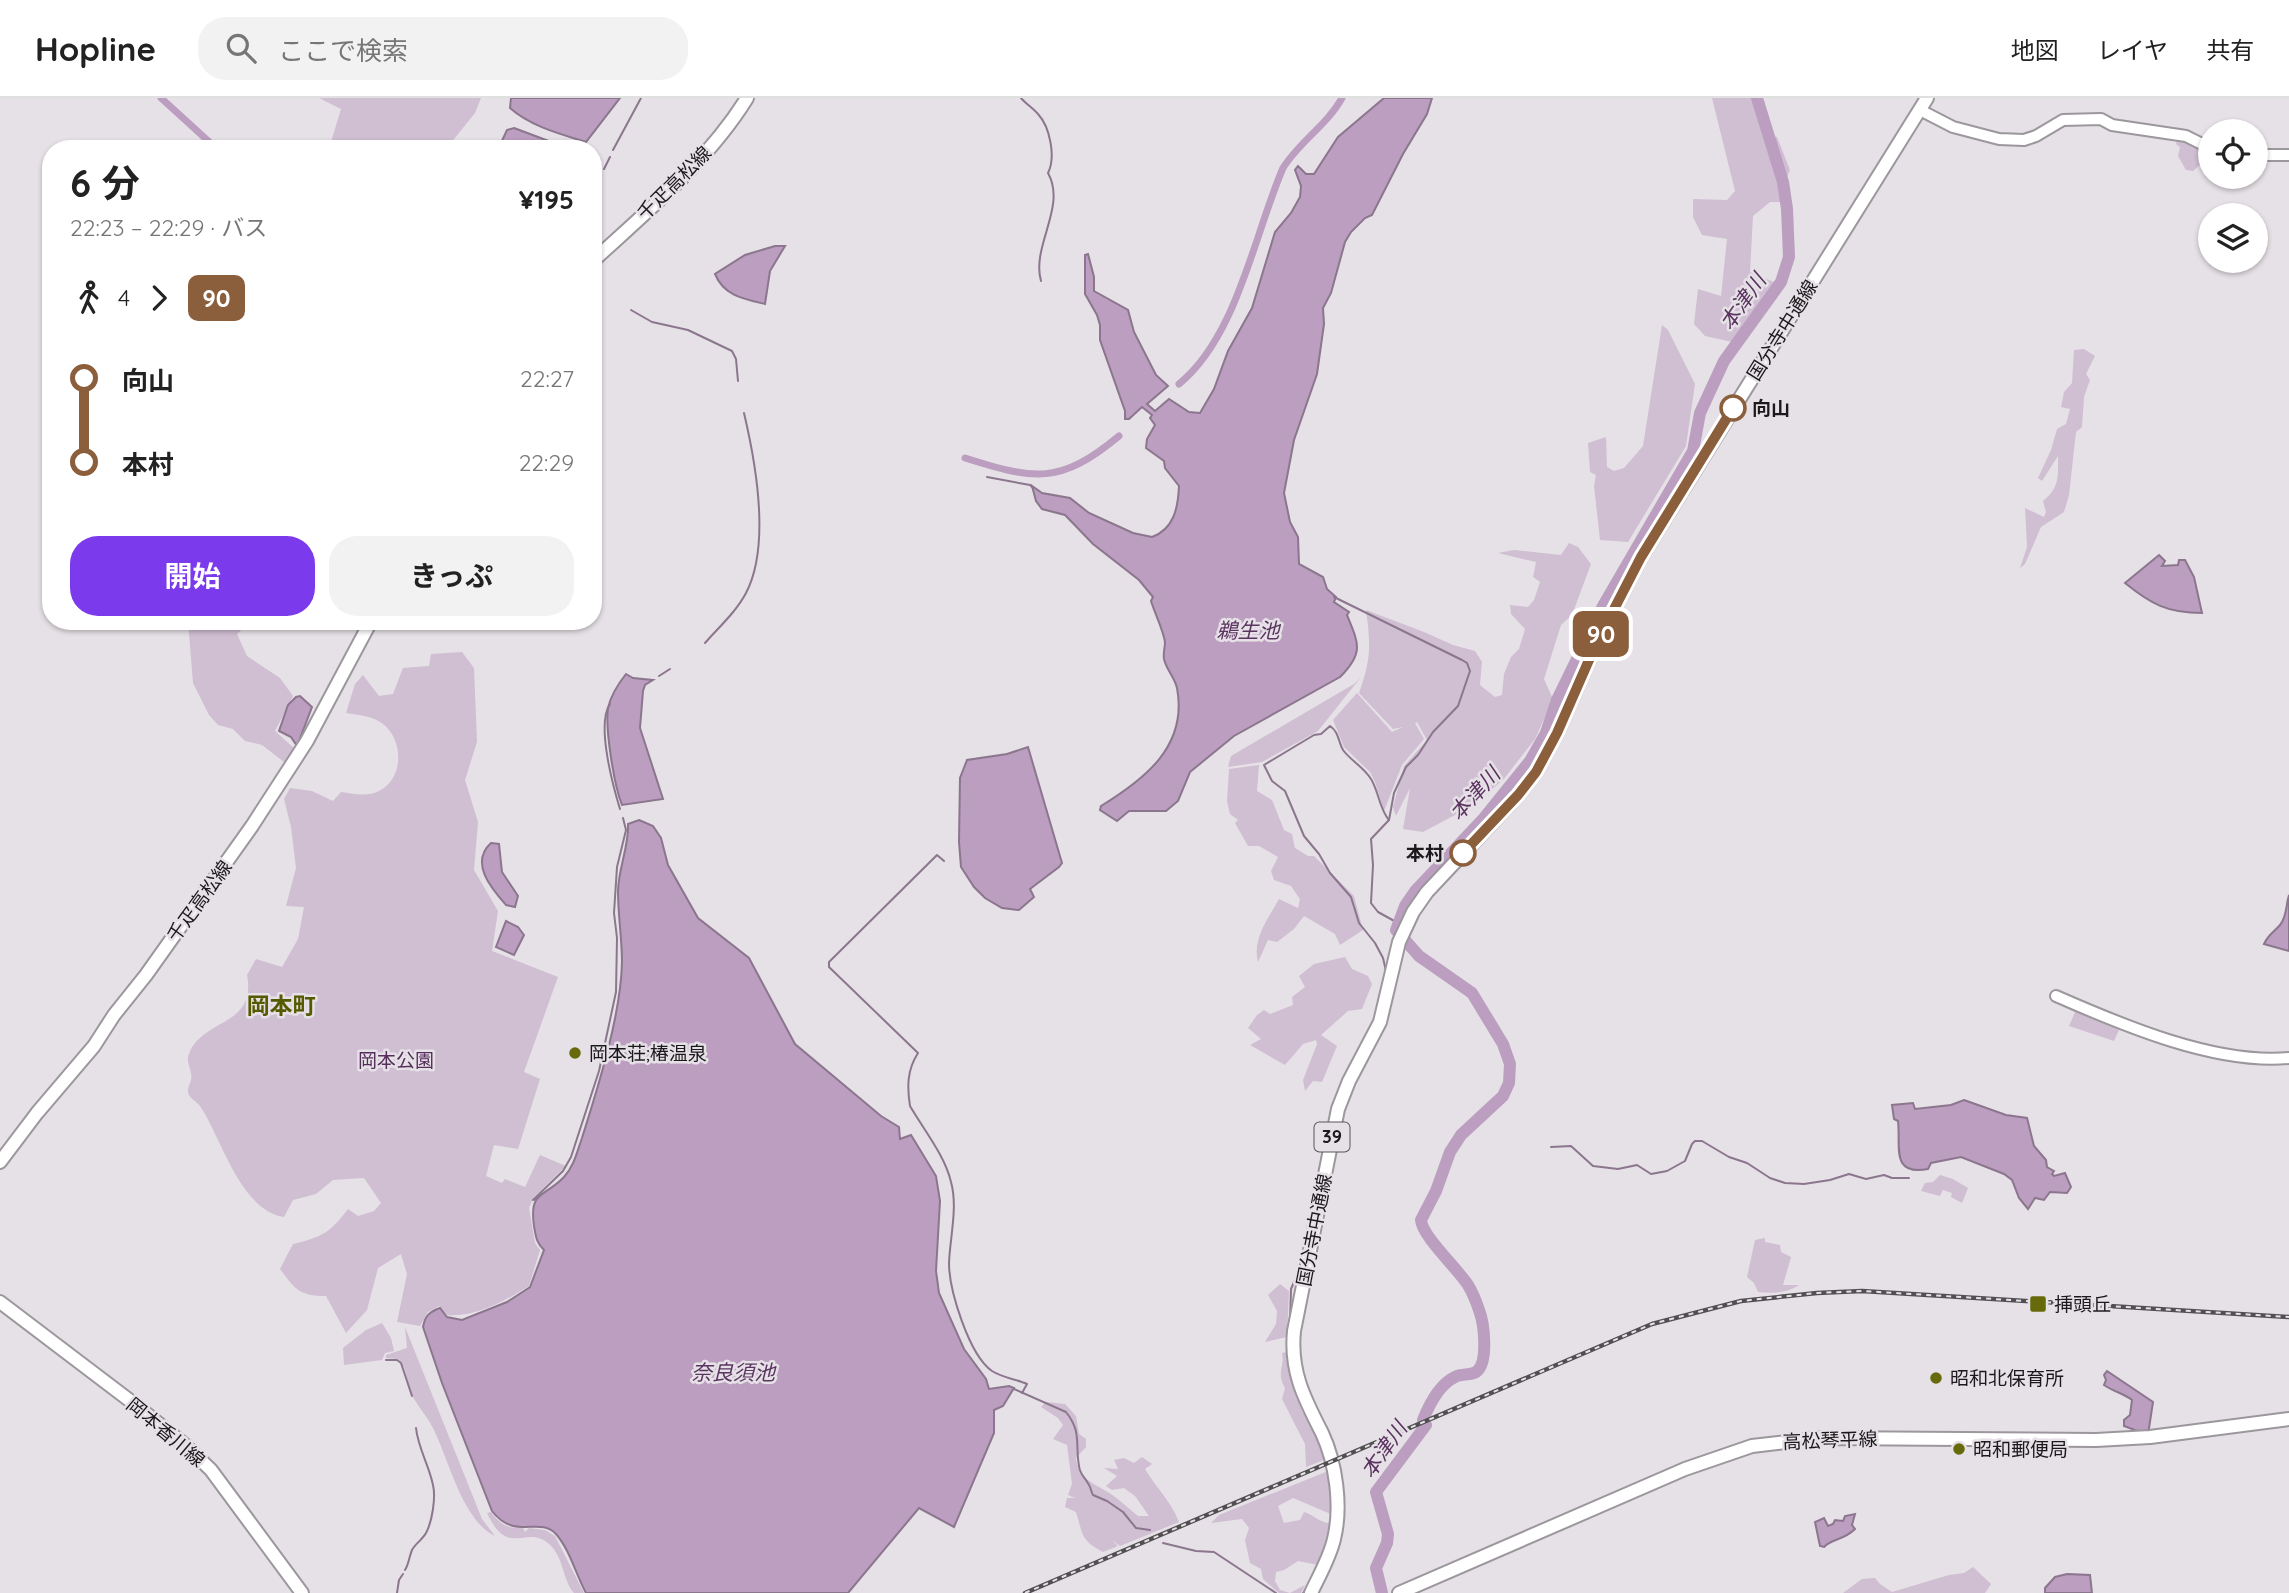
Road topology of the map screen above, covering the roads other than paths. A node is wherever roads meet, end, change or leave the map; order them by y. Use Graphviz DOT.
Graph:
graph roads {
  1 [pos="747,98"];
  2 [pos="1927,98"];
  3 [pos="1920,110"];
  4 [pos="2198,142"];
  5 [pos="2268,155"];
  6 [pos="2289,155"];
  7 [pos="602,252"];
  8 [pos="366,630"];
  9 [pos="2056,996"];
  10 [pos="2289,1058"];
  11 [pos="0,1162"];
  12 [pos="0,1302"];
  13 [pos="2289,1418"];
  14 [pos="302,1593"];
  15 [pos="1311,1593"];
  16 [pos="1399,1593"];
  1 -- 7 [label="main road, 千疋高松線"];
  2 -- 3 [label="main road, 国分寺中通線 / 39"];
  3 -- 4 [label="street"];
  3 -- 15 [label="main road, 国分寺中通線 / 39"];
  5 -- 6 [label="street"];
  8 -- 11 [label="main road, 千疋高松線"];
  9 -- 10 [label="street"];
  12 -- 14 [label="main road, 岡本香川線"];
  13 -- 16 [label="main road, 高松琴平線"];
}
